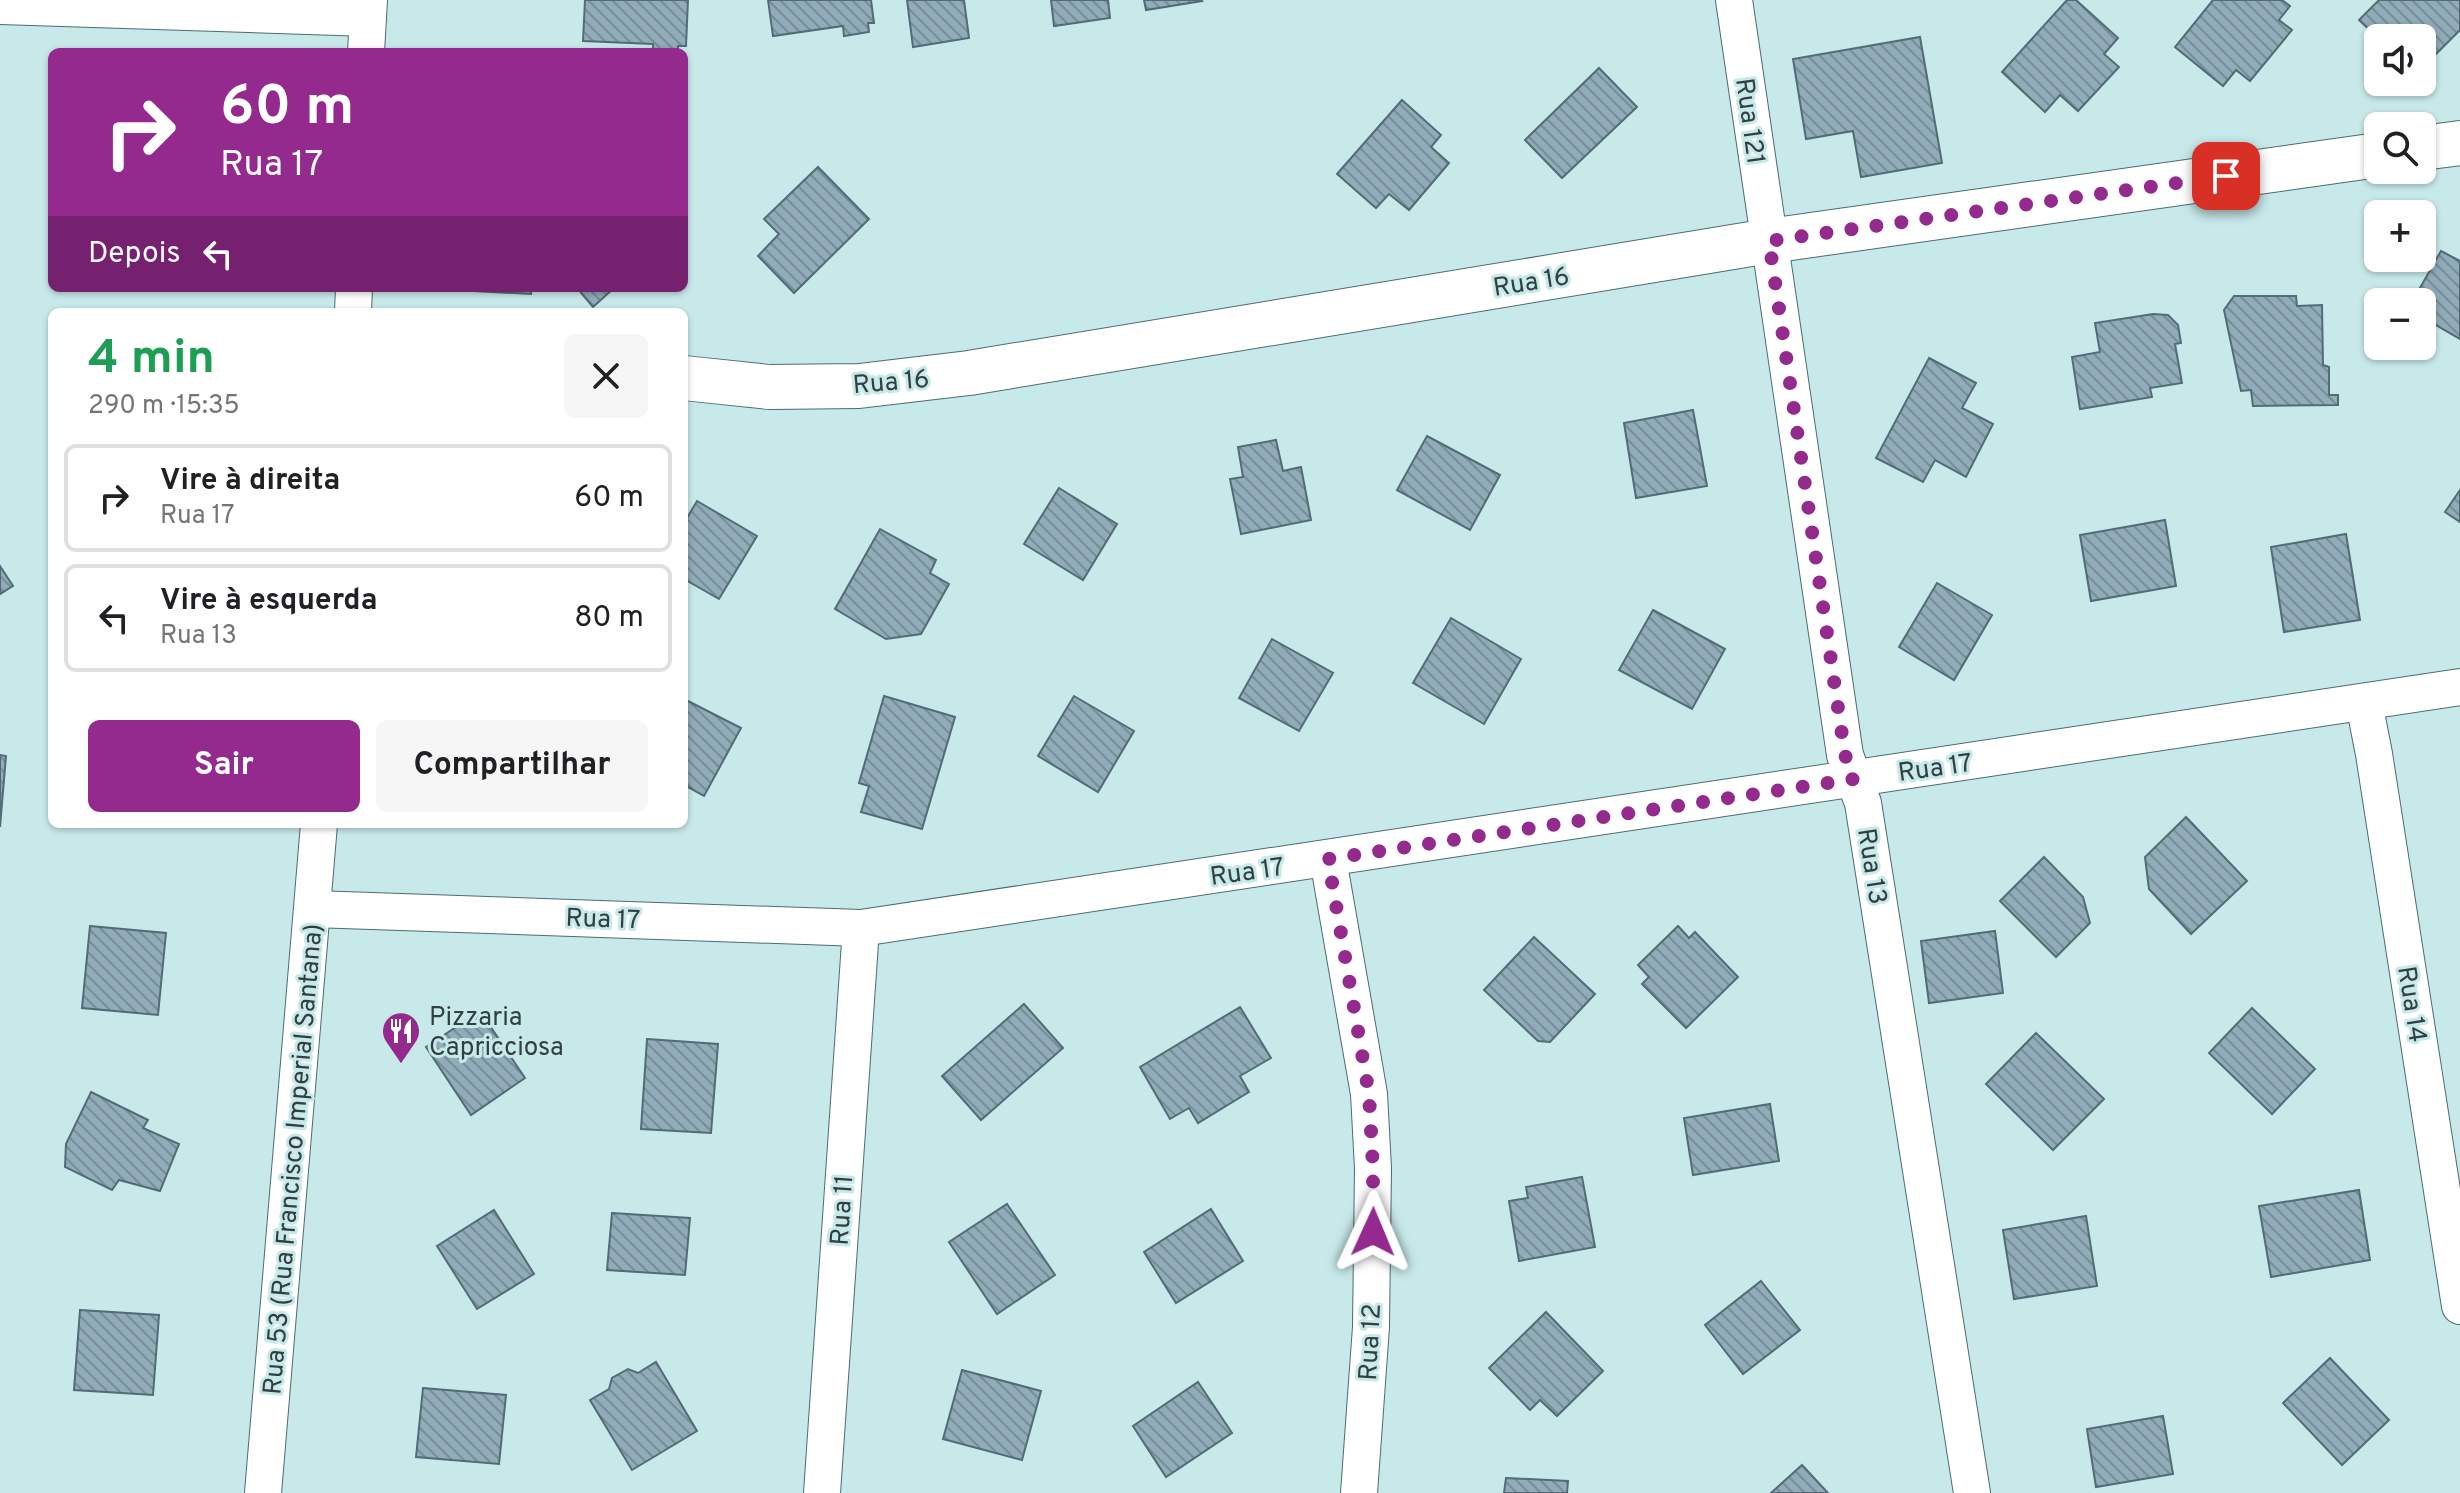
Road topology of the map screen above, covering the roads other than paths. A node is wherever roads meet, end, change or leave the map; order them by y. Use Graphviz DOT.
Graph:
graph roads {
  1 [pos="1734,0"];
  2 [pos="0,6"];
  3 [pos="368,23"];
  4 [pos="2460,143"];
  5 [pos="2436,146"];
  6 [pos="2364,157"];
  7 [pos="1769,241"];
  8 [pos="688,378"];
  9 [pos="2460,687"];
  10 [pos="2364,703"];
  11 [pos="1854,779"];
  12 [pos="319,828"];
  13 [pos="1328,859"];
  14 [pos="313,909"];
  15 [pos="861,928"];
  16 [pos="2460,1306"];
  17 [pos="263,1493"];
  18 [pos="822,1493"];
  19 [pos="1359,1493"];
  20 [pos="1972,1493"];
  1 -- 7 [label="street, Rua 121"];
  2 -- 3 [label="street"];
  4 -- 5 [label="street"];
  6 -- 7 [label="street, Rua 16"];
  7 -- 8 [label="street, Rua 16"];
  7 -- 11 [label="street, Rua 13"];
  9 -- 10 [label="street, Rua 17"];
  10 -- 11 [label="street, Rua 17"];
  10 -- 16 [label="street, Rua 14"];
  11 -- 13 [label="street, Rua 17"];
  11 -- 20 [label="street, Rua 13"];
  12 -- 14 [label="street, Rua 53 (Rua Francisco Imperial Santana)"];
  13 -- 15 [label="street, Rua 17"];
  13 -- 19 [label="street, Rua 12"];
  14 -- 15 [label="street, Rua 17"];
  14 -- 17 [label="street, Rua 53 (Rua Francisco Imperial Santana)"];
  15 -- 18 [label="street, Rua 11"];
}
